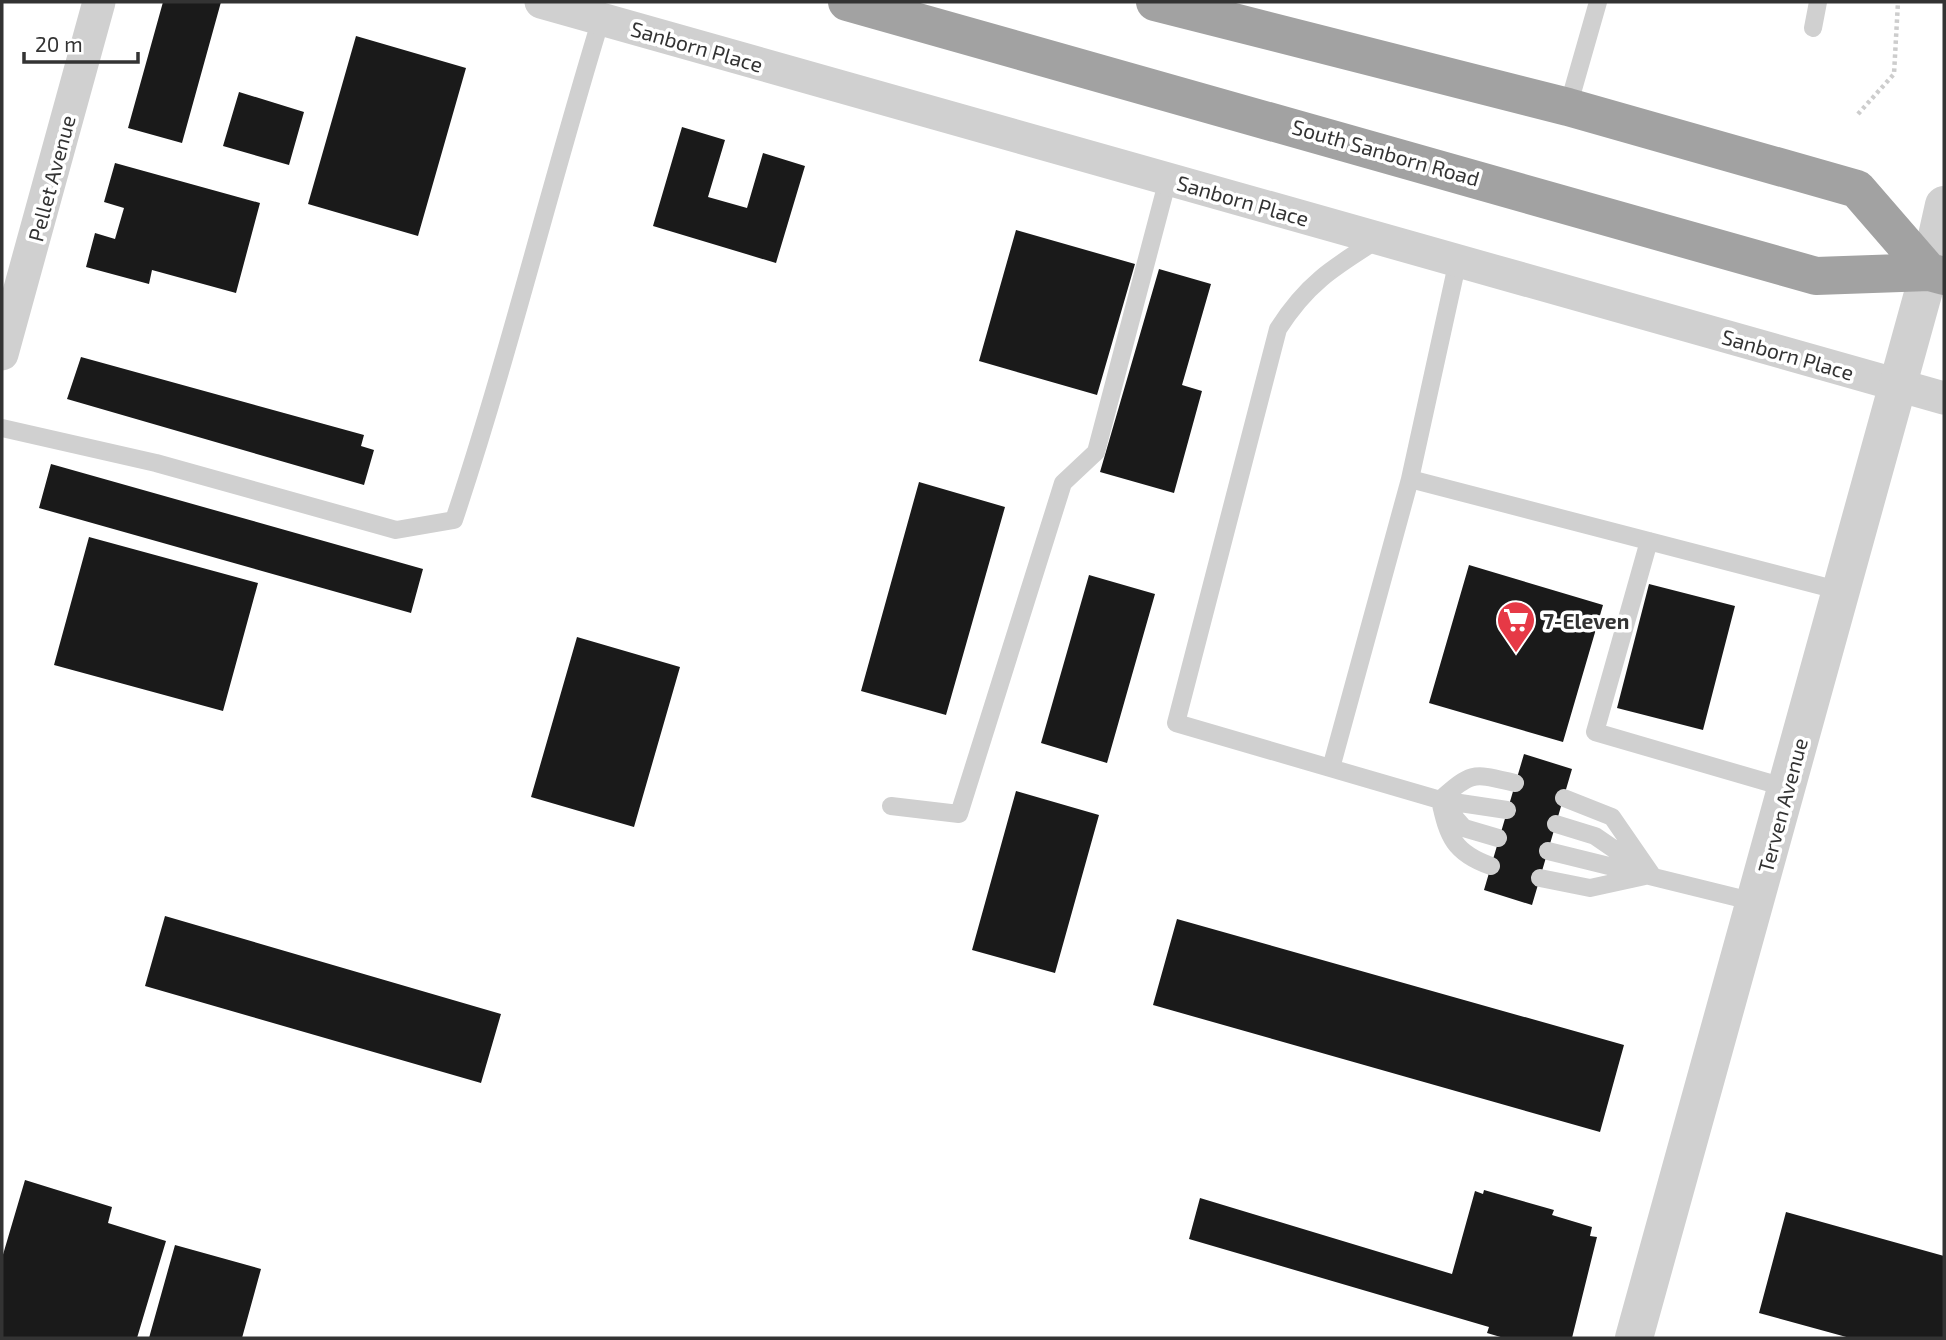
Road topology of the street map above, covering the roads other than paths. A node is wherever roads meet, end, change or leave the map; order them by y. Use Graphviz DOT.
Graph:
graph roads {
  1 [pos="99,2"];
  2 [pos="541,2"];
  3 [pos="847,2"];
  4 [pos="1155,2"];
  5 [pos="1598,2"];
  6 [pos="1818,2"];
  7 [pos="601,19"];
  8 [pos="1813,28"];
  9 [pos="1568,107"];
  10 [pos="1168,179"];
  11 [pos="1944,205"];
  12 [pos="1380,238"];
  13 [pos="1458,260"];
  14 [pos="1937,274"];
  15 [pos="2,355"];
  16 [pos="1898,385"];
  17 [pos="1944,398"];
  18 [pos="2,428"];
  19 [pos="1410,480"];
  20 [pos="1648,541"];
  21 [pos="1841,591"];
  22 [pos="1331,768"];
  23 [pos="1515,783"];
  24 [pos="1787,788"];
  25 [pos="1564,798"];
  26 [pos="1440,800"];
  27 [pos="891,806"];
  28 [pos="1507,810"];
  29 [pos="1556,824"];
  30 [pos="1499,838"];
  31 [pos="1548,851"];
  32 [pos="1491,866"];
  33 [pos="1652,875"];
  34 [pos="1540,878"];
  35 [pos="1755,902"];
  36 [pos="1634,1338"];
  1 -- 15 [label="street, Pellet Avenue"];
  2 -- 7 [label="street, Sanborn Place"];
  3 -- 14 [label="highway, South Sanborn Road"];
  4 -- 9 [label="highway"];
  5 -- 9 [label="lane"];
  6 -- 8 [label="lane"];
  7 -- 10 [label="street, Sanborn Place"];
  7 -- 18 [label="lane"];
  9 -- 14 [label="highway"];
  10 -- 12 [label="street, Sanborn Place"];
  10 -- 27 [label="lane"];
  11 -- 14 [label="street, Terven Avenue"];
  12 -- 13 [label="street, Sanborn Place"];
  12 -- 22 [label="lane"];
  13 -- 16 [label="street, Sanborn Place"];
  13 -- 19 [label="lane"];
  14 -- 16 [label="street, Terven Avenue"];
  16 -- 17 [label="street, Sanborn Place"];
  16 -- 21 [label="street, Terven Avenue"];
  19 -- 20 [label="lane"];
  19 -- 22 [label="lane"];
  20 -- 21 [label="lane"];
  20 -- 24 [label="lane"];
  21 -- 24 [label="street, Terven Avenue"];
  22 -- 26 [label="lane"];
  23 -- 26 [label="lane"];
  24 -- 35 [label="street, Terven Avenue"];
  25 -- 33 [label="lane"];
  26 -- 28 [label="lane"];
  26 -- 30 [label="lane"];
  26 -- 32 [label="lane"];
  29 -- 33 [label="lane"];
  31 -- 33 [label="lane"];
  33 -- 34 [label="lane"];
  33 -- 35 [label="lane"];
  35 -- 36 [label="street, Terven Avenue"];
}
